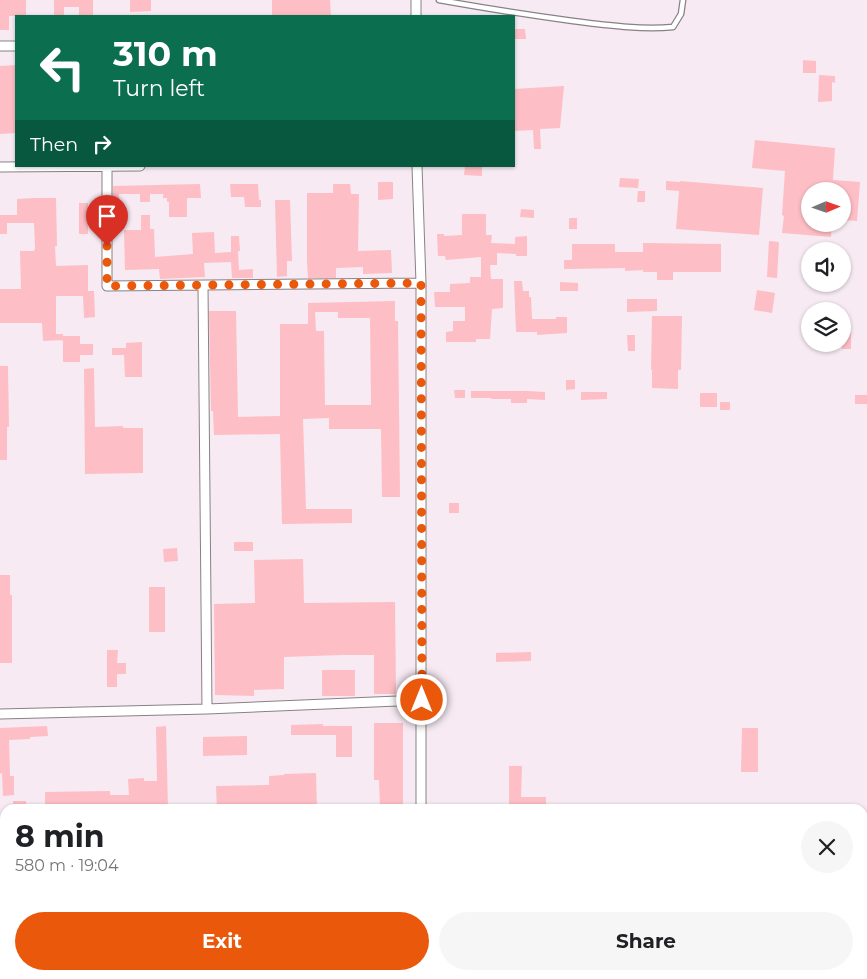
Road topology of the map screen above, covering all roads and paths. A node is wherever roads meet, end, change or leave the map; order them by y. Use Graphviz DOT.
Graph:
graph roads {
  1 [pos="416,0"];
  2 [pos="439,0"];
  3 [pos="683,0"];
  4 [pos="416,15"];
  5 [pos="0,46"];
  6 [pos="15,46"];
  7 [pos="0,167"];
  8 [pos="15,167"];
  9 [pos="106,167"];
  10 [pos="417,167"];
  11 [pos="421,283"];
  12 [pos="203,286"];
  13 [pos="422,700"];
  14 [pos="207,709"];
  15 [pos="0,714"];
  16 [pos="421,804"];
  1 -- 4 [label="street"];
  2 -- 3 [label="lane"];
  5 -- 6 [label="street"];
  7 -- 8 [label="street"];
  9 -- 12 [label="street"];
  10 -- 11 [label="street"];
  11 -- 12 [label="street"];
  11 -- 13 [label="street"];
  12 -- 14 [label="street"];
  13 -- 14 [label="street"];
  13 -- 16 [label="street"];
  14 -- 15 [label="street"];
}
